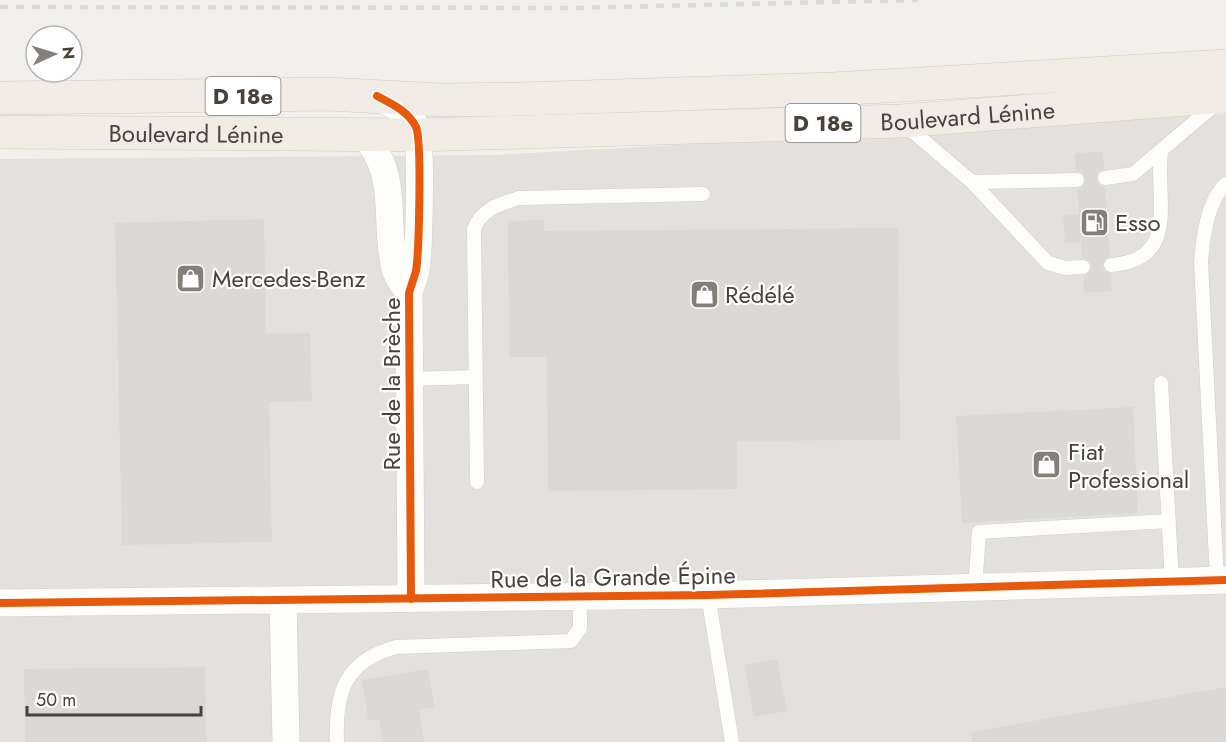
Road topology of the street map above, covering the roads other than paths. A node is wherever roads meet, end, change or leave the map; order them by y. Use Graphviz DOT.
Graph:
graph roads {
  1 [pos="1226,86"];
  2 [pos="377,96"];
  3 [pos="0,98"];
  4 [pos="440,100"];
  5 [pos="900,121"];
  6 [pos="0,132"];
  7 [pos="401,137"];
  8 [pos="1161,152"];
  9 [pos="1105,178"];
  10 [pos="1077,180"];
  11 [pos="972,182"];
  12 [pos="1226,184"];
  13 [pos="703,194"];
  14 [pos="1111,265"];
  15 [pos="1083,267"];
  16 [pos="409,293"];
  17 [pos="476,377"];
  18 [pos="410,379"];
  19 [pos="1161,383"];
  20 [pos="477,482"];
  21 [pos="1169,522"];
  22 [pos="1222,580"];
  23 [pos="1172,582"];
  24 [pos="975,589"];
  25 [pos="708,595"];
  26 [pos="580,597"];
  27 [pos="411,599"];
  28 [pos="283,601"];
  29 [pos="0,603"];
  30 [pos="286,742"];
  31 [pos="337,742"];
  32 [pos="732,742"];
  1 -- 4 [label="main road, Boulevard Lénine / D 18e"];
  1 -- 5 [label="main road, Boulevard Lénine / D 18e"];
  1 -- 8 [label="lane"];
  2 -- 3 [label="main road, Boulevard Lénine / D 18e"];
  2 -- 4 [label="main road, Boulevard Lénine / D 18e"];
  2 -- 7 [label="street, Boulevard Lénine / D 18e"];
  4 -- 7 [label="street, Boulevard Lénine / D 18e"];
  5 -- 7 [label="main road, Boulevard Lénine / D 18e"];
  5 -- 11 [label="lane"];
  6 -- 7 [label="main road, Boulevard Lénine / D 18e"];
  7 -- 16 [label="street, Rue de la Brèche"];
  7 -- 16 [label="street, Rue de la Brèche"];
  8 -- 9 [label="lane"];
  8 -- 14 [label="lane"];
  10 -- 11 [label="lane"];
  11 -- 15 [label="lane"];
  12 -- 22 [label="lane"];
  13 -- 17 [label="lane"];
  16 -- 18 [label="street, Rue de la Brèche"];
  17 -- 18 [label="lane"];
  17 -- 20 [label="lane"];
  18 -- 27 [label="street, Rue de la Brèche"];
  19 -- 21 [label="lane"];
  21 -- 23 [label="lane"];
  21 -- 24 [label="lane"];
  22 -- 23 [label="street, Rue de la Grande Épine"];
  23 -- 24 [label="street, Rue de la Grande Épine"];
  24 -- 25 [label="street, Rue de la Grande Épine"];
  25 -- 26 [label="street, Rue de la Grande Épine"];
  25 -- 32 [label="lane"];
  26 -- 27 [label="street, Rue de la Grande Épine"];
  26 -- 31 [label="lane"];
  27 -- 28 [label="street, Rue de la Grande Épine"];
  28 -- 29 [label="street, Rue de la Grande Épine"];
  28 -- 30 [label="street"];
}
